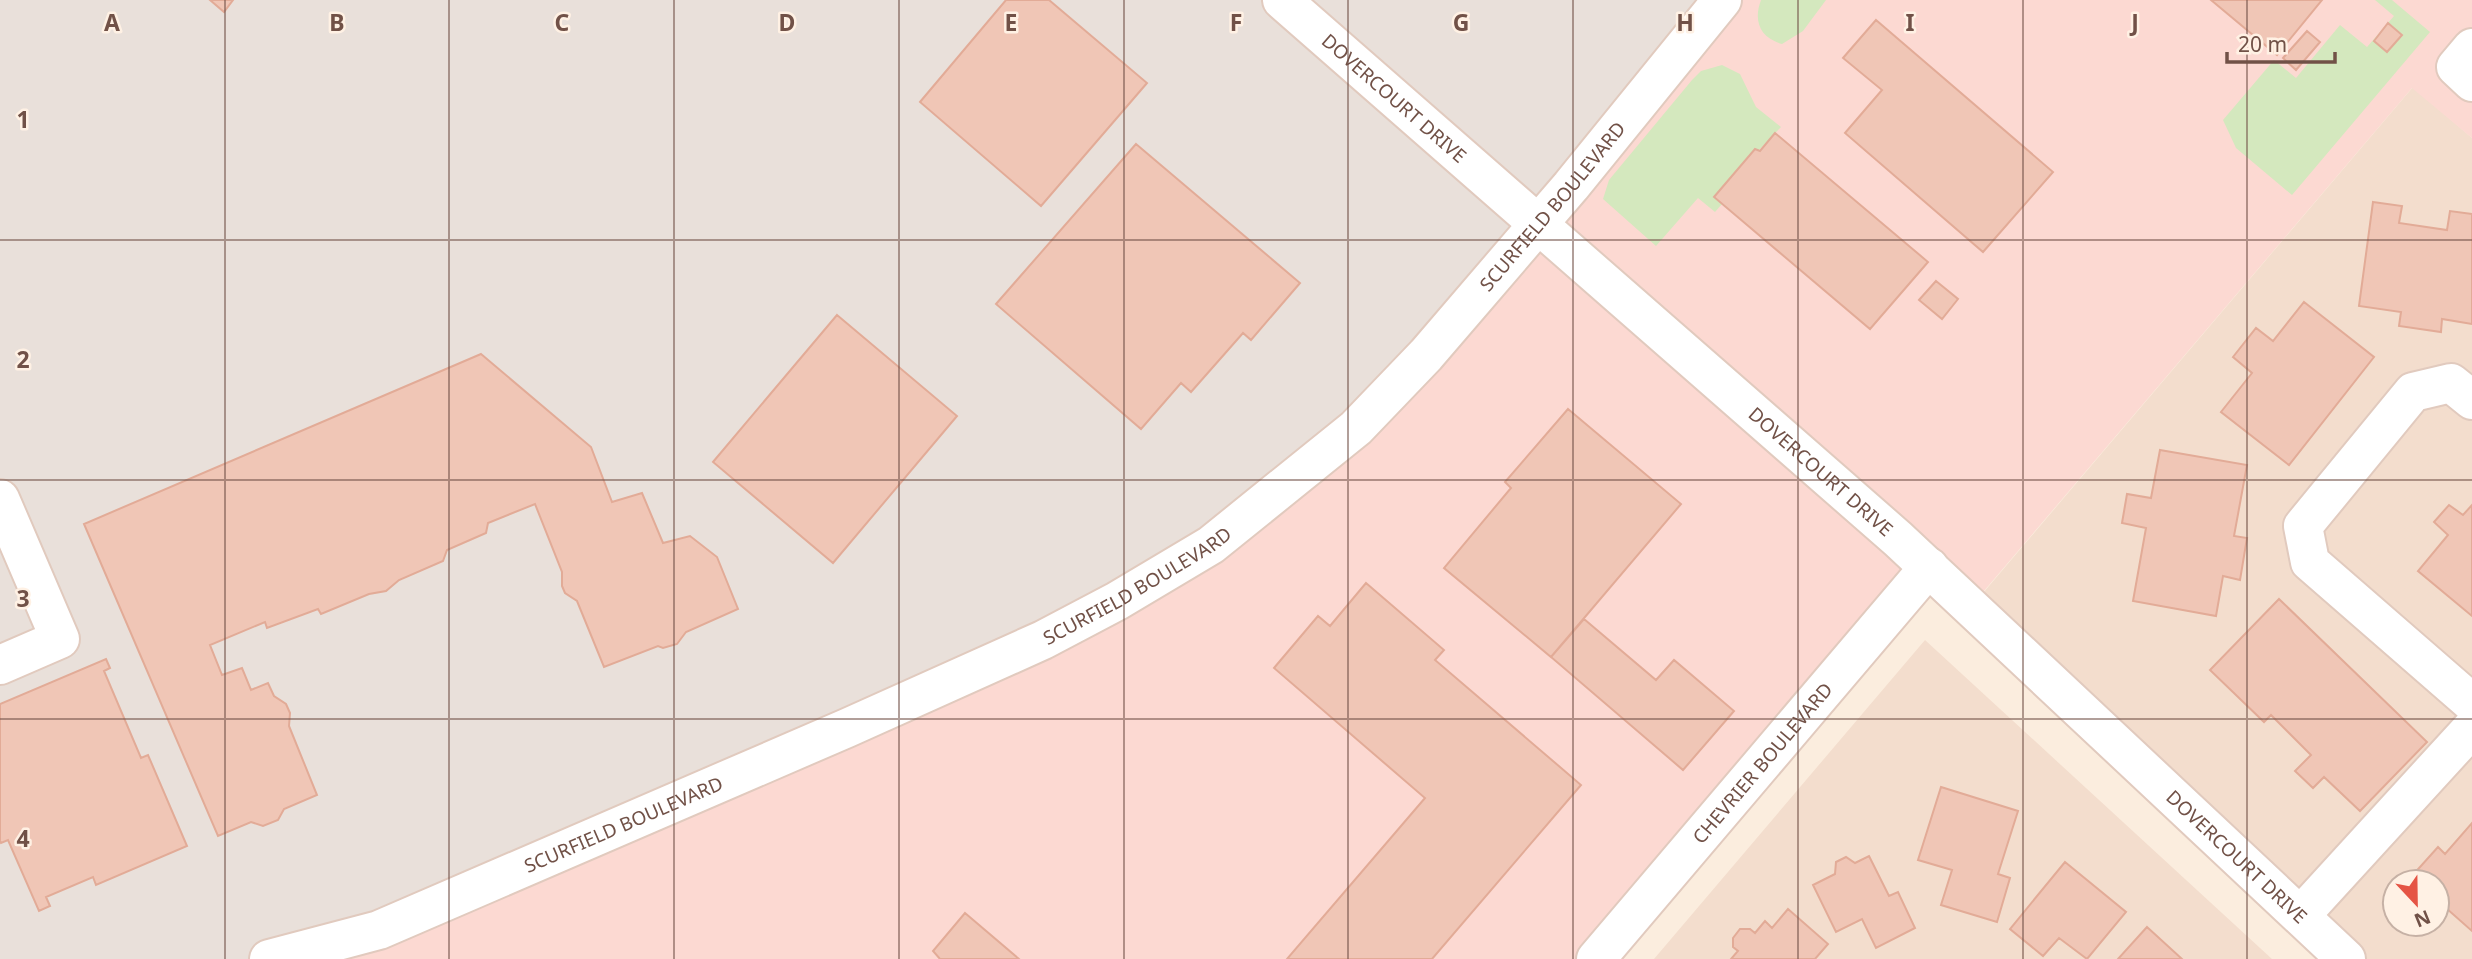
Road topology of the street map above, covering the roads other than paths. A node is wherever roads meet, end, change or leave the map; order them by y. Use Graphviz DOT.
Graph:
graph roads {
  1 [pos="1282,0"];
  2 [pos="1721,0"];
  3 [pos="2472,48"];
  4 [pos="2472,82"];
  5 [pos="1538,225"];
  6 [pos="2472,400"];
  7 [pos="0,499"];
  8 [pos="1929,567"];
  9 [pos="0,665"];
  10 [pos="2472,702"];
  11 [pos="2472,728"];
  12 [pos="2301,915"];
  13 [pos="379,930"];
  14 [pos="269,959"];
  15 [pos="335,959"];
  16 [pos="1596,959"];
  17 [pos="2346,959"];
  1 -- 5 [label="street, DOVERCOURT DRIVE"];
  2 -- 5 [label="street, SCURFIELD BOULEVARD"];
  3 -- 4 [label="street"];
  5 -- 8 [label="street, DOVERCOURT DRIVE"];
  5 -- 13 [label="street, SCURFIELD BOULEVARD"];
  6 -- 10 [label="street"];
  7 -- 9 [label="street"];
  8 -- 12 [label="street, DOVERCOURT DRIVE"];
  8 -- 16 [label="street, CHEVRIER BOULEVARD"];
  11 -- 12 [label="street"];
  12 -- 17 [label="street, DOVERCOURT DRIVE"];
  13 -- 14 [label="street, SCURFIELD BOULEVARD"];
  13 -- 15 [label="street, SCURFIELD BOULEVARD"];
}
